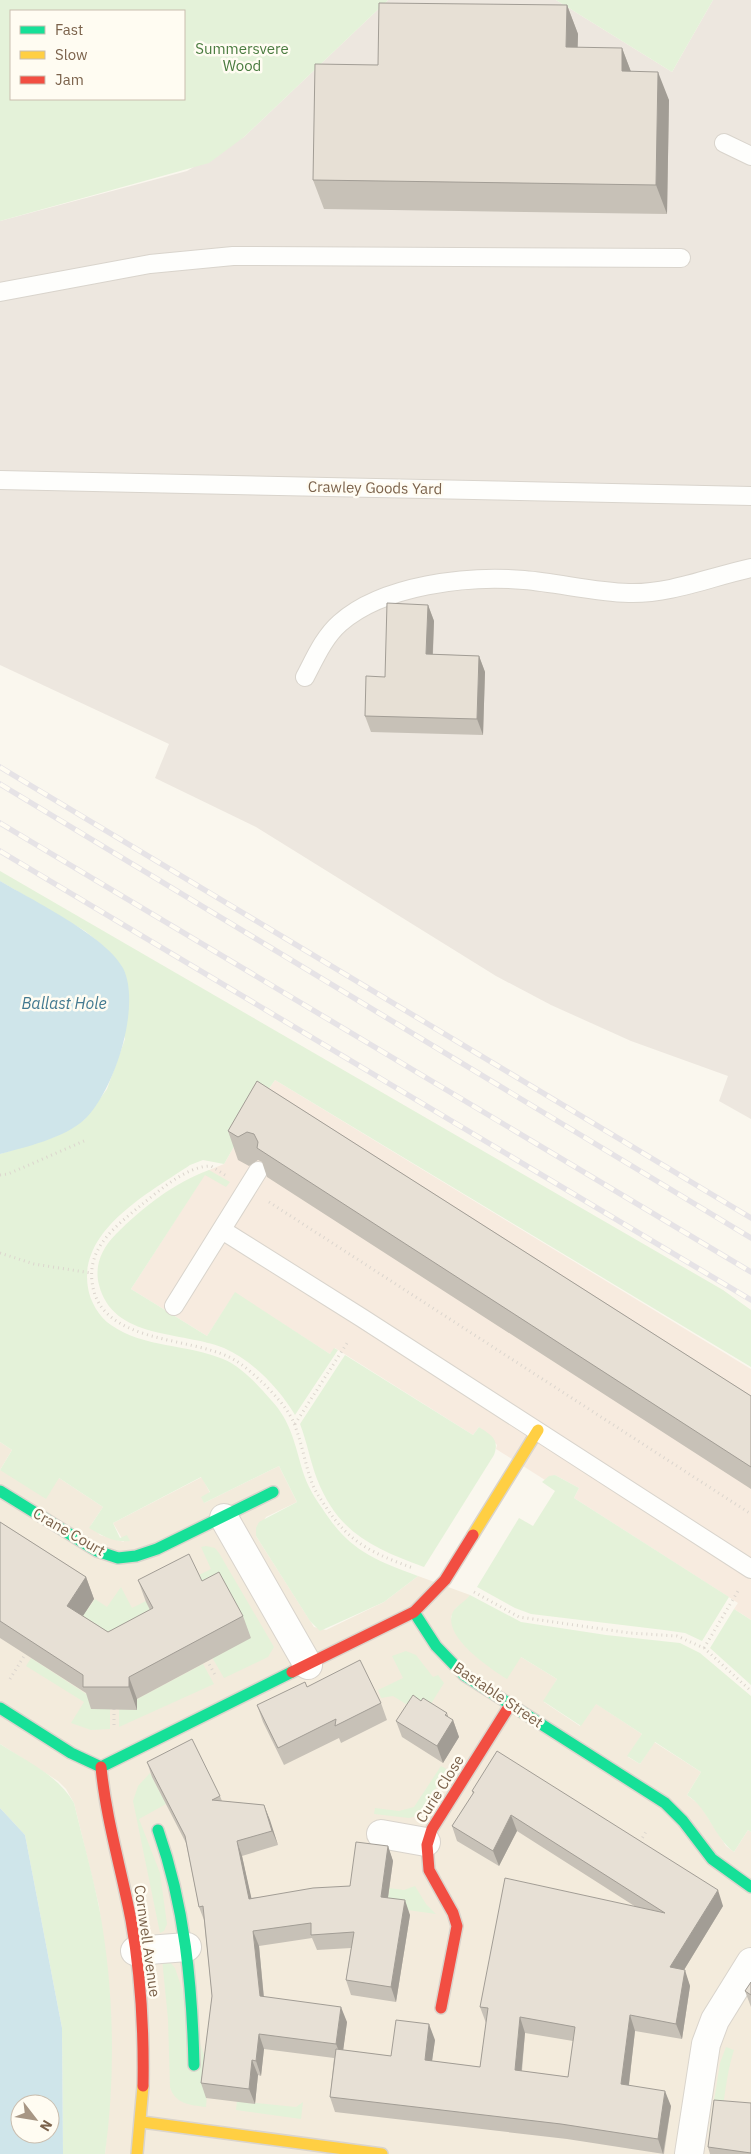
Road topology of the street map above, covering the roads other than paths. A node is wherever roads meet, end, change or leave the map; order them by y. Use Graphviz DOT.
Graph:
graph roads {
  1 [pos="724,143"];
  2 [pos="751,156"];
  3 [pos="681,258"];
  4 [pos="0,292"];
  5 [pos="0,480"];
  6 [pos="751,496"];
  7 [pos="751,568"];
  8 [pos="306,677"];
  9 [pos="258,1171"];
  10 [pos="222,1230"];
  11 [pos="174,1306"];
  12 [pos="538,1430"];
  13 [pos="0,1491"];
  14 [pos="273,1492"];
  15 [pos="224,1518"];
  16 [pos="751,1568"];
  17 [pos="414,1612"];
  18 [pos="308,1665"];
  19 [pos="510,1705"];
  20 [pos="0,1708"];
  21 [pos="101,1767"];
  22 [pos="158,1830"];
  23 [pos="381,1834"];
  24 [pos="426,1842"];
  25 [pos="751,1887"];
  26 [pos="187,1947"];
  27 [pos="136,1951"];
  28 [pos="751,1962"];
  29 [pos="441,2008"];
  30 [pos="194,2065"];
  31 [pos="142,2122"];
  32 [pos="312,2149"];
  33 [pos="137,2154"];
  34 [pos="382,2154"];
  35 [pos="689,2154"];
  1 -- 2 [label="lane"];
  3 -- 4 [label="lane"];
  5 -- 6 [label="lane, Crawley Goods Yard"];
  7 -- 8 [label="lane"];
  9 -- 10 [label="lane"];
  10 -- 11 [label="lane"];
  10 -- 12 [label="lane"];
  12 -- 16 [label="lane"];
  12 -- 17 [label="street"];
  13 -- 15 [label="street, Crane Court"];
  14 -- 15 [label="street, Crane Court"];
  15 -- 18 [label="street"];
  17 -- 18 [label="street"];
  17 -- 19 [label="street, Bastable Street"];
  18 -- 21 [label="street"];
  19 -- 24 [label="street, Curie Close"];
  19 -- 25 [label="street, Bastable Street"];
  20 -- 21 [label="street"];
  21 -- 27 [label="street, Cornwell Avenue"];
  22 -- 26 [label="street"];
  23 -- 24 [label="street"];
  24 -- 29 [label="street, Curie Close"];
  26 -- 27 [label="street"];
  26 -- 30 [label="street"];
  27 -- 31 [label="street, Cornwell Avenue"];
  28 -- 35 [label="street"];
  31 -- 32 [label="street"];
  31 -- 33 [label="street, Cornwell Avenue"];
  32 -- 34 [label="street"];
}
